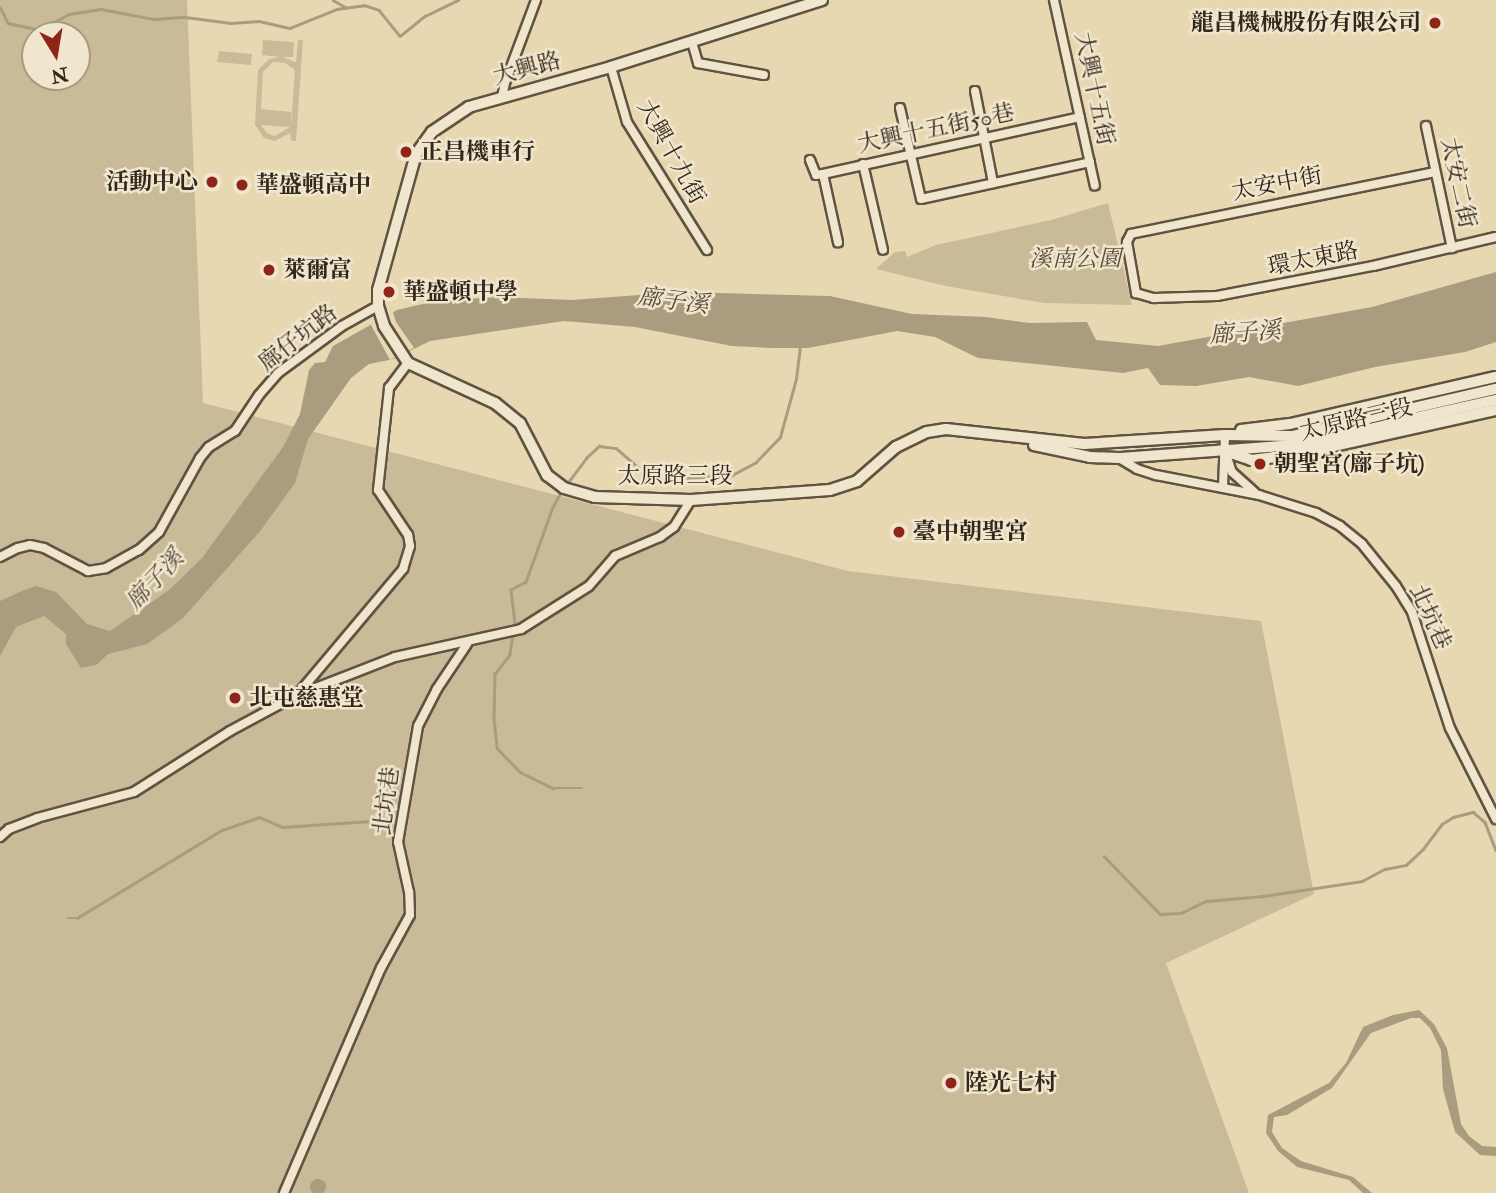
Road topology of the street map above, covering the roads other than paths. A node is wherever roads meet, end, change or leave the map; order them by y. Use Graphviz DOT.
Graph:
graph roads {
  1 [pos="536,0"];
  2 [pos="822,0"];
  3 [pos="1054,0"];
  4 [pos="692,42"];
  5 [pos="611,67"];
  6 [pos="764,75"];
  7 [pos="975,91"];
  8 [pos="502,97"];
  9 [pos="900,108"];
  10 [pos="1080,117"];
  11 [pos="1426,126"];
  12 [pos="984,138"];
  13 [pos="911,154"];
  14 [pos="810,160"];
  15 [pos="1090,162"];
  16 [pos="863,164"];
  17 [pos="1435,172"];
  18 [pos="823,174"];
  19 [pos="993,183"];
  20 [pos="1095,186"];
  21 [pos="1496,237"];
  22 [pos="838,242"];
  23 [pos="1452,248"];
  24 [pos="707,250"];
  25 [pos="883,250"];
  26 [pos="1136,293"];
  27 [pos="379,309"];
  28 [pos="406,360"];
  29 [pos="1496,377"];
  30 [pos="1496,389"];
  31 [pos="1496,400"];
  32 [pos="1496,410"];
  33 [pos="983,432"];
  34 [pos="1225,435"];
  35 [pos="1225,450"];
  36 [pos="1119,458"];
  37 [pos="1223,487"];
  38 [pos="1259,495"];
  39 [pos="691,500"];
  40 [pos="0,557"];
  41 [pos="467,643"];
  42 [pos="295,696"];
  43 [pos="1496,818"];
  44 [pos="0,837"];
  45 [pos="284,1193"];
  1 -- 8 [label="street"];
  2 -- 4 [label="main road, 大興路"];
  3 -- 10 [label="street, 大興十五街"];
  4 -- 5 [label="main road, 大興路"];
  4 -- 6 [label="street"];
  5 -- 8 [label="main road, 大興路"];
  5 -- 24 [label="street, 大興十九街"];
  7 -- 12 [label="street"];
  8 -- 27 [label="main road, 大興路"];
  9 -- 13 [label="street"];
  10 -- 12 [label="street, 大興十五街50巷"];
  10 -- 15 [label="street, 大興十五街"];
  11 -- 17 [label="street, 太安二街"];
  12 -- 13 [label="street, 大興十五街50巷"];
  12 -- 19 [label="street"];
  13 -- 16 [label="street, 大興十五街50巷"];
  13 -- 19 [label="street"];
  14 -- 18 [label="street"];
  15 -- 19 [label="street"];
  15 -- 20 [label="street, 大興十五街"];
  16 -- 18 [label="street, 大興十五街50巷"];
  16 -- 25 [label="street"];
  17 -- 23 [label="street, 太安二街"];
  17 -- 26 [label="street, 太安中街"];
  18 -- 22 [label="street"];
  21 -- 23 [label="street, 環太東路"];
  23 -- 26 [label="street, 環太東路"];
  27 -- 28 [label="main road"];
  27 -- 40 [label="street, 廍仔坑路"];
  28 -- 39 [label="main road, 太原路三段"];
  28 -- 42 [label="street"];
  29 -- 34 [label="main road, 太原路三段"];
  30 -- 34 [label="main road, 太原路三段"];
  31 -- 35 [label="main road, 太原路三段"];
  32 -- 35 [label="main road, 太原路三段"];
  33 -- 34 [label="main road, 太原路三段"];
  33 -- 36 [label="main road, 太原路三段"];
  33 -- 39 [label="main road, 太原路三段"];
  34 -- 35 [label="street"];
  35 -- 36 [label="main road, 太原路三段"];
  35 -- 37 [label="street"];
  35 -- 38 [label="street"];
  36 -- 37 [label="street, 北坑巷"];
  37 -- 38 [label="street, 北坑巷"];
  38 -- 43 [label="street, 北坑巷"];
  39 -- 41 [label="street"];
  41 -- 42 [label="street"];
  41 -- 45 [label="street, 北坑巷"];
  42 -- 44 [label="street"];
}
